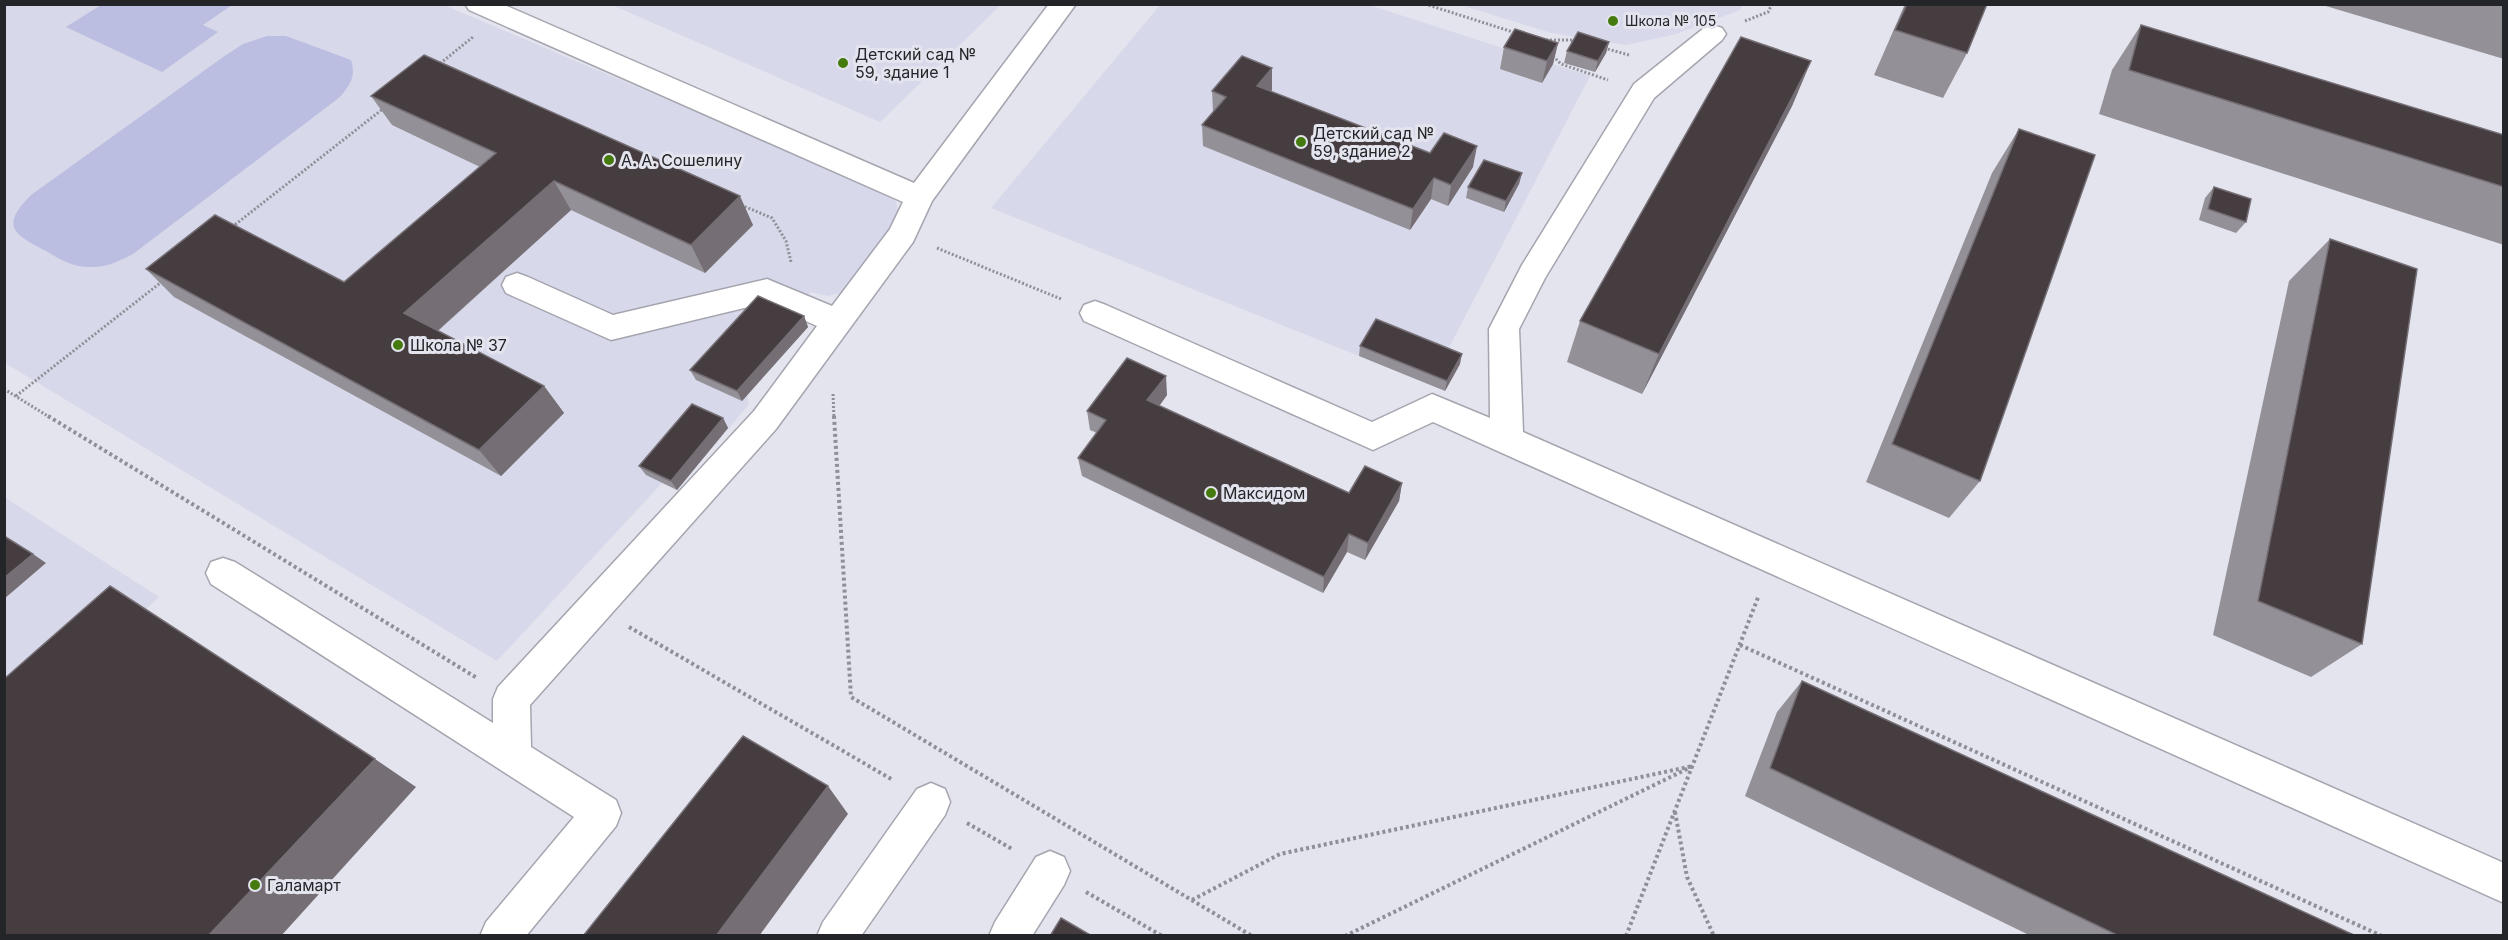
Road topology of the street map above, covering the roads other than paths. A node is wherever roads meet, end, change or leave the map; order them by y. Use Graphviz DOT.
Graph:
graph roads {
  1 [pos="1063,4"];
  2 [pos="479,18"];
  3 [pos="1713,34"];
  4 [pos="919,197"];
  5 [pos="518,285"];
  6 [pos="1095,313"];
  7 [pos="834,327"];
  8 [pos="1507,440"];
  9 [pos="223,573"];
  10 [pos="513,756"];
  11 [pos="931,802"];
  12 [pos="1050,871"];
  13 [pos="2504,883"];
  14 [pos="500,936"];
  15 [pos="837,936"];
  16 [pos="1009,936"];
  1 -- 4 [label="lane"];
  2 -- 4 [label="lane"];
  3 -- 8 [label="lane"];
  4 -- 7 [label="lane"];
  5 -- 7 [label="lane"];
  6 -- 8 [label="lane"];
  7 -- 10 [label="lane"];
  8 -- 13 [label="lane"];
  9 -- 10 [label="lane"];
  10 -- 14 [label="lane"];
  11 -- 15 [label="lane"];
  12 -- 16 [label="lane"];
}
